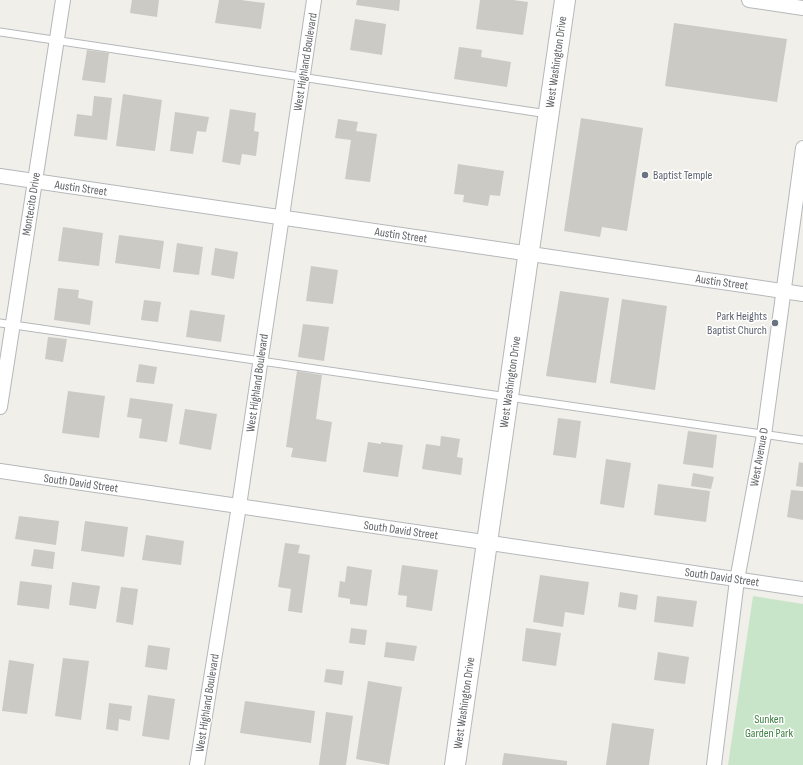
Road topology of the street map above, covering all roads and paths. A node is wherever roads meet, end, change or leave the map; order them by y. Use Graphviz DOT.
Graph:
graph roads {
  1 [pos="63,0"];
  2 [pos="314,0"];
  3 [pos="565,0"];
  4 [pos="750,0"];
  5 [pos="803,8"];
  6 [pos="0,32"];
  7 [pos="57,40"];
  8 [pos="303,77"];
  9 [pos="549,114"];
  10 [pos="803,148"];
  11 [pos="0,176"];
  12 [pos="35,181"];
  13 [pos="282,217"];
  14 [pos="528,254"];
  15 [pos="784,291"];
  16 [pos="803,294"];
  17 [pos="6,324"];
  18 [pos="260,361"];
  19 [pos="508,397"];
  20 [pos="0,407"];
  21 [pos="764,435"];
  22 [pos="803,440"];
  23 [pos="0,470"];
  24 [pos="239,506"];
  25 [pos="487,543"];
  26 [pos="737,580"];
  27 [pos="803,589"];
  28 [pos="197,765"];
  29 [pos="455,765"];
  30 [pos="714,765"];
  1 -- 7 [label="street, Montecito Drive"];
  2 -- 8 [label="street, West Highland Boulevard"];
  3 -- 9 [label="street, West Washington Drive"];
  4 -- 5 [label="street"];
  6 -- 7 [label="lane"];
  7 -- 8 [label="lane"];
  7 -- 12 [label="street, Montecito Drive"];
  8 -- 9 [label="lane"];
  8 -- 13 [label="street, West Highland Boulevard"];
  9 -- 14 [label="street, West Washington Drive"];
  10 -- 15 [label="street, West Avenue D"];
  11 -- 12 [label="street, Austin Street"];
  12 -- 13 [label="street, Austin Street"];
  12 -- 17 [label="street, Montecito Drive"];
  13 -- 14 [label="street, Austin Street"];
  13 -- 18 [label="street, West Highland Boulevard"];
  14 -- 15 [label="street, Austin Street"];
  14 -- 19 [label="street, West Washington Drive"];
  15 -- 16 [label="street, Austin Street"];
  15 -- 21 [label="street, West Avenue D"];
  17 -- 18 [label="lane"];
  17 -- 20 [label="street, Montecito Drive"];
  18 -- 19 [label="lane"];
  18 -- 24 [label="street, West Highland Boulevard"];
  19 -- 21 [label="lane"];
  19 -- 25 [label="street, West Washington Drive"];
  21 -- 22 [label="lane"];
  21 -- 26 [label="street, West Avenue D"];
  23 -- 24 [label="street, South David Street"];
  24 -- 25 [label="street, South David Street"];
  24 -- 28 [label="street, West Highland Boulevard"];
  25 -- 26 [label="street, South David Street"];
  25 -- 29 [label="street, West Washington Drive"];
  26 -- 27 [label="street, South David Street"];
  26 -- 30 [label="street, West Avenue D"];
}
